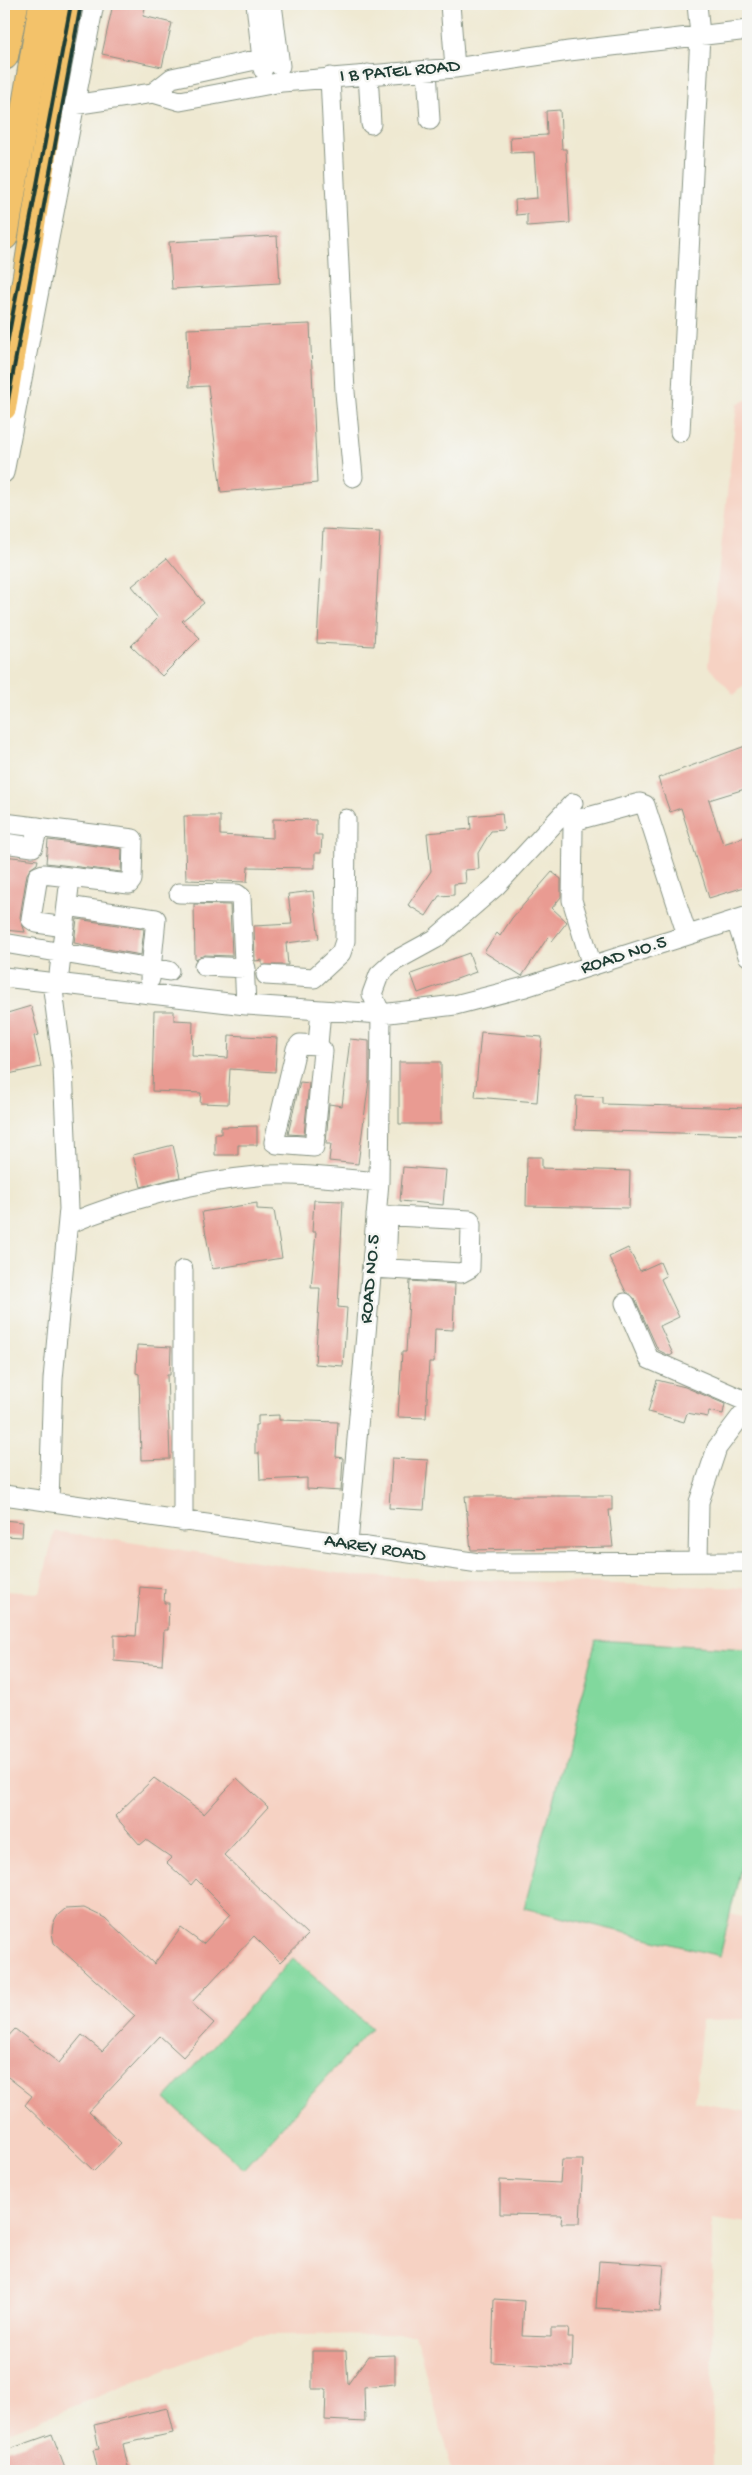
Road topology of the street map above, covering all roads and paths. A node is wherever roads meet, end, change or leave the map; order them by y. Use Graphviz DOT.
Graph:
graph roads {
  1 [pos="14,4"];
  2 [pos="43,4"];
  3 [pos="68,4"];
  4 [pos="94,4"];
  5 [pos="256,4"];
  6 [pos="272,4"];
  7 [pos="450,4"];
  8 [pos="697,4"];
  9 [pos="748,30"];
  10 [pos="700,35"];
  11 [pos="4,56"];
  12 [pos="270,56"];
  13 [pos="454,68"];
  14 [pos="427,70"];
  15 [pos="368,74"];
  16 [pos="330,77"];
  17 [pos="273,84"];
  18 [pos="153,94"];
  19 [pos="64,106"];
  20 [pos="430,120"];
  21 [pos="371,124"];
  22 [pos="4,236"];
  23 [pos="4,408"];
  24 [pos="680,432"];
  25 [pos="4,473"];
  26 [pos="353,477"];
  27 [pos="573,803"];
  28 [pos="346,819"];
  29 [pos="4,823"];
  30 [pos="38,827"];
  31 [pos="4,843"];
  32 [pos="70,878"];
  33 [pos="179,893"];
  34 [pos="67,906"];
  35 [pos="742,918"];
  36 [pos="65,927"];
  37 [pos="688,936"];
  38 [pos="4,943"];
  39 [pos="746,944"];
  40 [pos="62,952"];
  41 [pos="204,966"];
  42 [pos="592,966"];
  43 [pos="246,968"];
  44 [pos="160,969"];
  45 [pos="266,975"];
  46 [pos="4,977"];
  47 [pos="314,978"];
  48 [pos="55,983"];
  49 [pos="148,995"];
  50 [pos="246,1005"];
  51 [pos="317,1010"];
  52 [pos="381,1014"];
  53 [pos="318,1045"];
  54 [pos="309,1147"];
  55 [pos="306,1177"];
  56 [pos="379,1182"];
  57 [pos="382,1215"];
  58 [pos="68,1224"];
  59 [pos="379,1269"];
  60 [pos="183,1270"];
  61 [pos="625,1303"];
  62 [pos="748,1402"];
  63 [pos="748,1407"];
  64 [pos="4,1495"];
  65 [pos="49,1501"];
  66 [pos="183,1522"];
  67 [pos="348,1544"];
  68 [pos="698,1562"];
  69 [pos="748,1562"];
  1 -- 11 [label="highway"];
  2 -- 22 [label="highway"];
  3 -- 19 [label="main road"];
  4 -- 19 [label="street"];
  5 -- 12 [label="street"];
  6 -- 12 [label="street"];
  7 -- 13 [label="street"];
  8 -- 10 [label="street"];
  9 -- 10 [label="street, I B PATEL ROAD"];
  10 -- 13 [label="street, I B PATEL ROAD"];
  10 -- 24 [label="street"];
  12 -- 17 [label="street"];
  12 -- 18 [label="street"];
  13 -- 14 [label="street, I B PATEL ROAD"];
  14 -- 15 [label="street, I B PATEL ROAD"];
  14 -- 20 [label="street"];
  15 -- 16 [label="street, I B PATEL ROAD"];
  15 -- 21 [label="street"];
  16 -- 17 [label="street, I B PATEL ROAD"];
  16 -- 26 [label="street"];
  17 -- 18 [label="street, I B PATEL ROAD"];
  18 -- 19 [label="street, I B PATEL ROAD"];
  19 -- 23 [label="main road"];
  19 -- 25 [label="street"];
  27 -- 52 [label="street, ROAD NO.5"];
  28 -- 47 [label="street"];
  29 -- 30 [label="street"];
  30 -- 31 [label="street"];
  30 -- 32 [label="street"];
  32 -- 34 [label="street"];
  32 -- 36 [label="street"];
  33 -- 43 [label="street"];
  34 -- 36 [label="street"];
  34 -- 44 [label="street"];
  35 -- 37 [label="street, ROAD NO.5"];
  35 -- 39 [label="street"];
  36 -- 40 [label="street"];
  37 -- 42 [label="street, ROAD NO.5"];
  37 -- 42 [label="street"];
  38 -- 40 [label="street"];
  40 -- 44 [label="street"];
  40 -- 48 [label="street"];
  41 -- 43 [label="street"];
  42 -- 52 [label="street, ROAD NO.5"];
  43 -- 50 [label="street"];
  44 -- 49 [label="street"];
  45 -- 47 [label="street"];
  46 -- 48 [label="street, ROAD NO.5"];
  47 -- 51 [label="street"];
  48 -- 49 [label="street, ROAD NO.5"];
  48 -- 58 [label="street"];
  49 -- 50 [label="street, ROAD NO.5"];
  50 -- 51 [label="street, ROAD NO.5"];
  51 -- 52 [label="street, ROAD NO.5"];
  51 -- 53 [label="street"];
  52 -- 56 [label="street, ROAD NO.5"];
  53 -- 54 [label="street"];
  53 -- 54 [label="street"];
  54 -- 55 [label="street"];
  55 -- 56 [label="street"];
  55 -- 58 [label="street"];
  56 -- 57 [label="street, ROAD NO.5"];
  57 -- 59 [label="street, ROAD NO.5"];
  57 -- 59 [label="street"];
  58 -- 65 [label="street"];
  59 -- 67 [label="street, ROAD NO.5"];
  60 -- 66 [label="street"];
  61 -- 62 [label="street"];
  63 -- 68 [label="street"];
  64 -- 65 [label="street, AAREY ROAD"];
  65 -- 66 [label="street, AAREY ROAD"];
  66 -- 67 [label="street, AAREY ROAD"];
  67 -- 68 [label="street, AAREY ROAD"];
  68 -- 69 [label="street, AAREY ROAD"];
}
